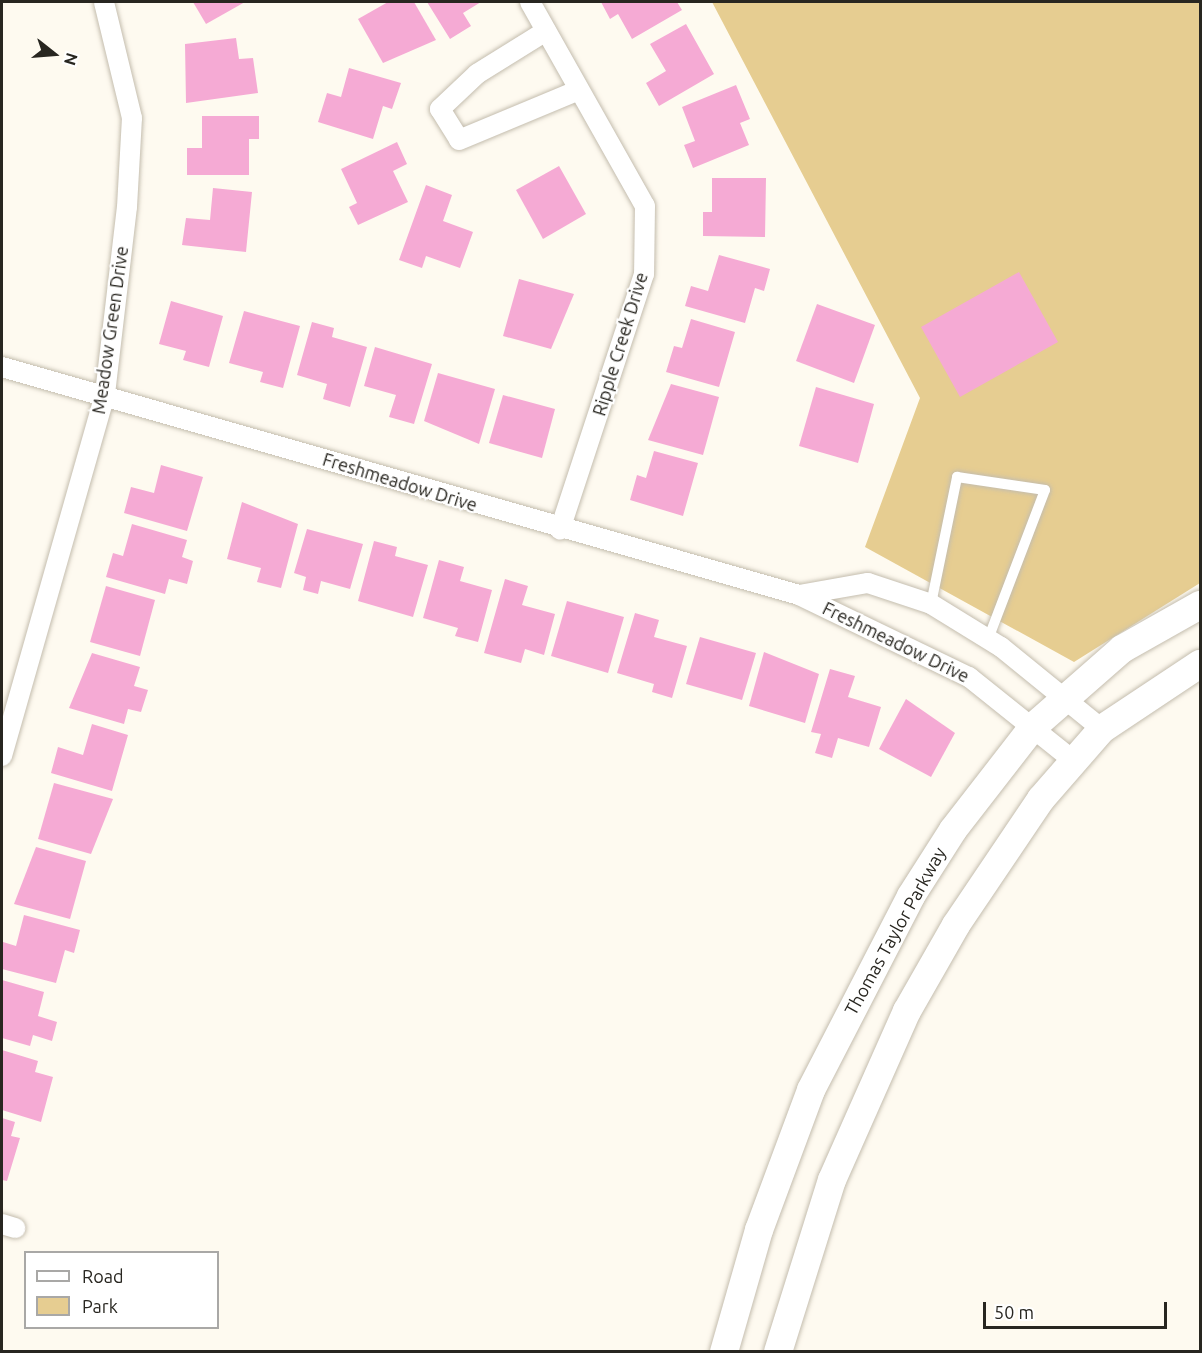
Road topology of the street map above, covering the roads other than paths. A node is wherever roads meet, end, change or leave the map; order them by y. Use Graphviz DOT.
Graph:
graph roads {
  1 [pos="104,2"];
  2 [pos="530,2"];
  3 [pos="546,31"];
  4 [pos="579,90"];
  5 [pos="2,367"];
  6 [pos="105,394"];
  7 [pos="560,531"];
  8 [pos="799,595"];
  9 [pos="931,604"];
  10 [pos="1200,605"];
  11 [pos="988,639"];
  12 [pos="1200,664"];
  13 [pos="1066,696"];
  14 [pos="1034,727"];
  15 [pos="1102,729"];
  16 [pos="2,756"];
  17 [pos="1074,761"];
  18 [pos="724,1352"];
  19 [pos="778,1352"];
  1 -- 6 [label="street, Meadow Green Drive"];
  2 -- 3 [label="street, Ripple Creek Drive"];
  3 -- 4 [label="street, Ripple Creek Drive"];
  3 -- 4 [label="street"];
  4 -- 7 [label="street, Ripple Creek Drive"];
  5 -- 6 [label="street, Freshmeadow Drive"];
  6 -- 7 [label="street, Freshmeadow Drive"];
  6 -- 16 [label="street, Meadow Green Drive"];
  7 -- 8 [label="street, Freshmeadow Drive"];
  8 -- 9 [label="street, Freshmeadow Drive"];
  8 -- 14 [label="street, Freshmeadow Drive"];
  9 -- 11 [label="street, Freshmeadow Drive"];
  9 -- 11 [label="lane"];
  10 -- 13 [label="street, Thomas Taylor Parkway"];
  11 -- 13 [label="street, Freshmeadow Drive"];
  12 -- 15 [label="street"];
  13 -- 14 [label="street, Thomas Taylor Parkway"];
  13 -- 15 [label="street, Freshmeadow Drive"];
  14 -- 17 [label="street, Freshmeadow Drive"];
  14 -- 18 [label="street, Thomas Taylor Parkway"];
  15 -- 17 [label="street"];
  17 -- 19 [label="street"];
}
